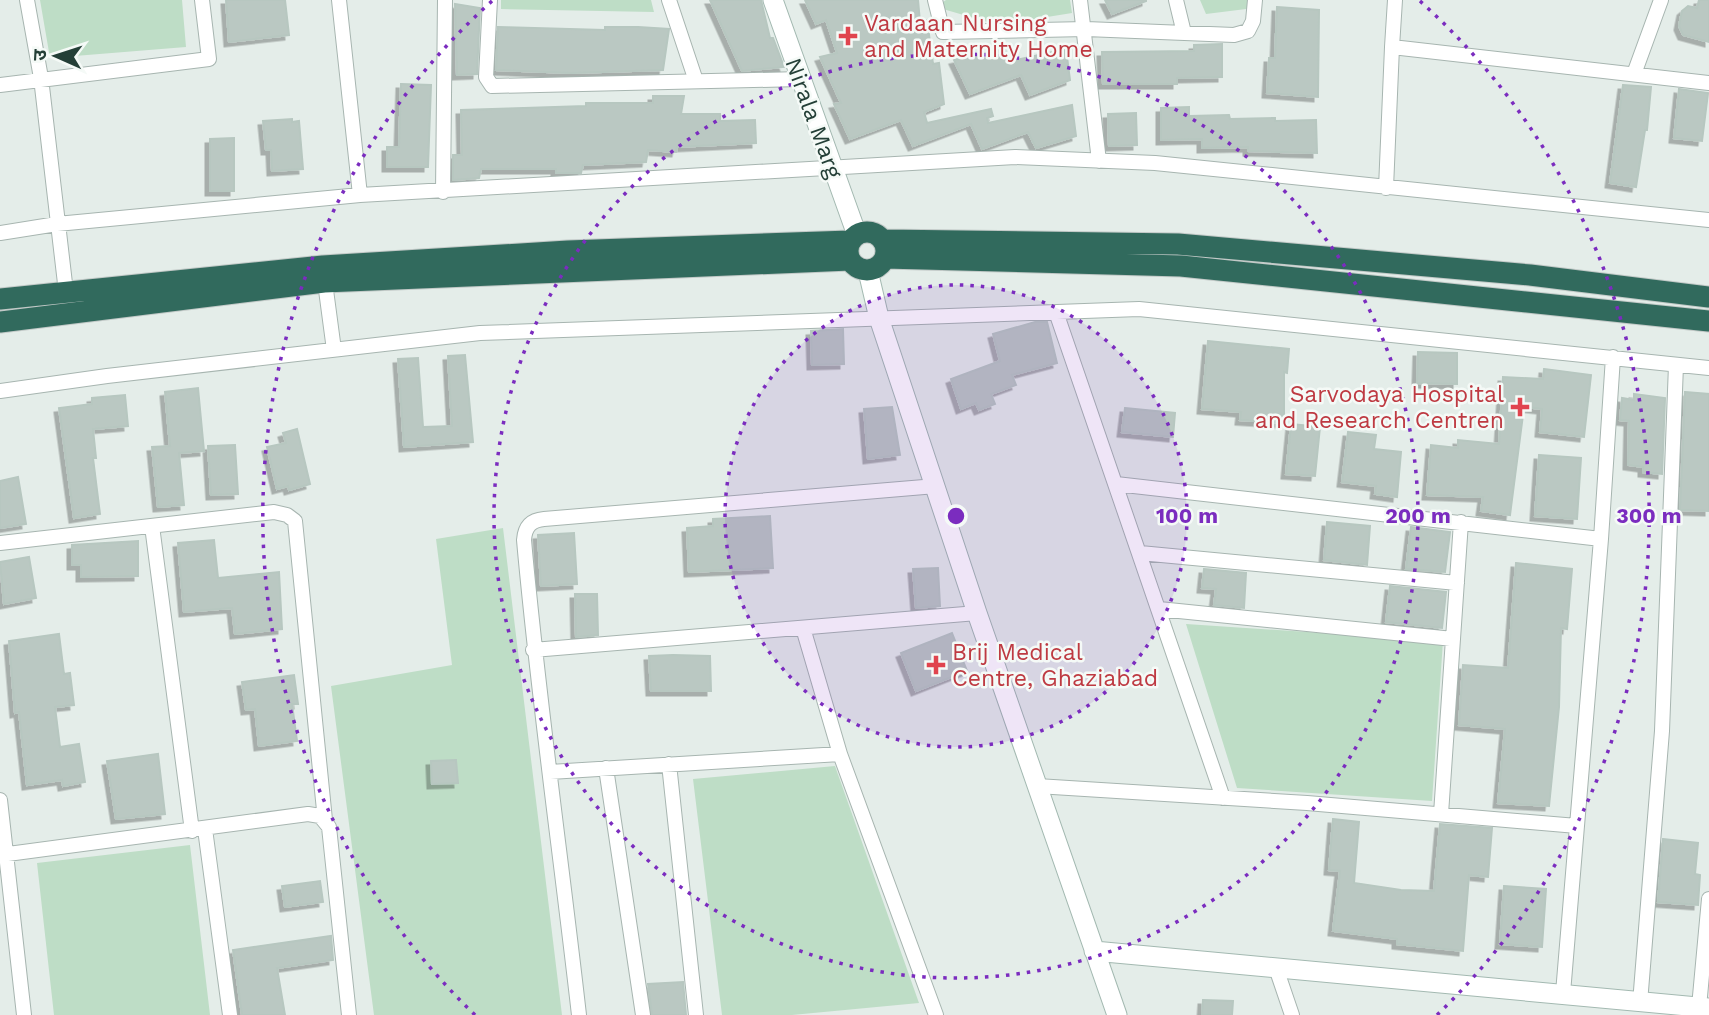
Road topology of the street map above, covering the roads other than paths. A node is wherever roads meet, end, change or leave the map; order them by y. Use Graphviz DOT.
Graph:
graph roads {
  1 [pos="27,0"];
  2 [pos="202,0"];
  3 [pos="339,0"];
  4 [pos="445,0"];
  5 [pos="490,0"];
  6 [pos="669,0"];
  7 [pos="773,0"];
  8 [pos="935,0"];
  9 [pos="1080,0"];
  10 [pos="1176,0"];
  11 [pos="1255,0"];
  12 [pos="1395,0"];
  13 [pos="1661,0"];
  14 [pos="1086,29"];
  15 [pos="1184,33"];
  16 [pos="1392,47"];
  17 [pos="1633,74"];
  18 [pos="41,78"];
  19 [pos="801,79"];
  20 [pos="696,81"];
  21 [pos="1709,83"];
  22 [pos="0,85"];
  23 [pos="1098,161"];
  24 [pos="831,166"];
  25 [pos="1386,188"];
  26 [pos="443,192"];
  27 [pos="360,195"];
  28 [pos="1709,220"];
  29 [pos="57,224"];
  30 [pos="0,233"];
  31 [pos="866,251"];
  32 [pos="324,274"];
  33 [pos="66,292"];
  34 [pos="1709,297"];
  35 [pos="0,299"];
  36 [pos="1056,312"];
  37 [pos="879,318"];
  38 [pos="1709,321"];
  39 [pos="0,322"];
  40 [pos="334,350"];
  41 [pos="1613,357"];
  42 [pos="1676,365"];
  43 [pos="1709,368"];
  44 [pos="0,391"];
  45 [pos="1116,484"];
  46 [pos="936,486"];
  47 [pos="1461,522"];
  48 [pos="152,526"];
  49 [pos="1601,539"];
  50 [pos="0,543"];
  51 [pos="1140,554"];
  52 [pos="1457,583"];
  53 [pos="1159,609"];
  54 [pos="977,613"];
  55 [pos="803,628"];
  56 [pos="1453,639"];
  57 [pos="533,650"];
  58 [pos="841,754"];
  59 [pos="669,764"];
  60 [pos="606,768"];
  61 [pos="551,772"];
  62 [pos="1037,786"];
  63 [pos="1223,798"];
  64 [pos="0,800"];
  65 [pos="1441,814"];
  66 [pos="325,820"];
  67 [pos="1577,826"];
  68 [pos="199,830"];
  69 [pos="4,855"];
  70 [pos="1709,899"];
  71 [pos="1094,951"];
  72 [pos="1276,968"];
  73 [pos="1563,993"];
  74 [pos="1640,1003"];
  75 [pos="1704,1007"];
  76 [pos="24,1015"];
  77 [pos="230,1015"];
  78 [pos="349,1015"];
  79 [pos="579,1015"];
  80 [pos="643,1015"];
  81 [pos="696,1015"];
  82 [pos="936,1015"];
  83 [pos="1118,1015"];
  84 [pos="1292,1015"];
  1 -- 18 [label="street"];
  2 -- 18 [label="street"];
  3 -- 27 [label="street"];
  4 -- 26 [label="street"];
  5 -- 20 [label="street"];
  6 -- 20 [label="street"];
  7 -- 19 [label="street, Nirala Marg"];
  8 -- 14 [label="street"];
  9 -- 14 [label="street"];
  10 -- 15 [label="street"];
  11 -- 15 [label="street"];
  12 -- 16 [label="street"];
  13 -- 17 [label="street"];
  14 -- 15 [label="street"];
  14 -- 23 [label="street"];
  16 -- 17 [label="street"];
  16 -- 25 [label="street"];
  17 -- 21 [label="street"];
  18 -- 22 [label="street"];
  18 -- 29 [label="street"];
  19 -- 20 [label="street"];
  19 -- 24 [label="street, Nirala Marg"];
  23 -- 24 [label="street"];
  23 -- 25 [label="street"];
  24 -- 26 [label="street"];
  24 -- 31 [label="street, Nirala Marg"];
  25 -- 28 [label="street"];
  26 -- 27 [label="street"];
  27 -- 29 [label="street"];
  29 -- 30 [label="street"];
  29 -- 33 [label="street"];
  31 -- 32 [label="highway"];
  31 -- 34 [label="highway"];
  31 -- 37 [label="street, Nirala Marg"];
  31 -- 38 [label="highway"];
  32 -- 33 [label="highway"];
  32 -- 39 [label="highway"];
  32 -- 40 [label="street"];
  33 -- 35 [label="highway"];
  36 -- 37 [label="street"];
  36 -- 41 [label="street"];
  36 -- 45 [label="street"];
  37 -- 40 [label="street"];
  37 -- 46 [label="street, Nirala Marg"];
  40 -- 44 [label="street"];
  41 -- 42 [label="street"];
  41 -- 49 [label="street"];
  42 -- 43 [label="street"];
  42 -- 74 [label="street"];
  45 -- 47 [label="street"];
  45 -- 51 [label="street"];
  46 -- 54 [label="street, Nirala Marg"];
  46 -- 57 [label="street"];
  47 -- 49 [label="street"];
  47 -- 52 [label="street"];
  48 -- 50 [label="street"];
  48 -- 66 [label="street"];
  48 -- 68 [label="street"];
  49 -- 67 [label="street"];
  51 -- 52 [label="street"];
  51 -- 53 [label="street"];
  52 -- 56 [label="street"];
  53 -- 56 [label="street"];
  53 -- 63 [label="street"];
  54 -- 55 [label="street"];
  54 -- 62 [label="street, Nirala Marg"];
  55 -- 57 [label="street"];
  55 -- 58 [label="street"];
  56 -- 65 [label="street"];
  57 -- 61 [label="street"];
  58 -- 59 [label="street"];
  58 -- 82 [label="street"];
  59 -- 60 [label="street"];
  59 -- 81 [label="street"];
  60 -- 61 [label="street"];
  60 -- 80 [label="street"];
  61 -- 79 [label="street"];
  62 -- 63 [label="street"];
  62 -- 71 [label="street, Nirala Marg"];
  63 -- 65 [label="street"];
  64 -- 69 [label="street"];
  65 -- 67 [label="street"];
  66 -- 68 [label="street"];
  66 -- 78 [label="street"];
  67 -- 73 [label="street"];
  68 -- 69 [label="street"];
  68 -- 77 [label="street"];
  69 -- 76 [label="street"];
  70 -- 75 [label="street"];
  71 -- 72 [label="street"];
  71 -- 83 [label="street, Nirala Marg"];
  72 -- 73 [label="street"];
  72 -- 84 [label="street"];
  73 -- 74 [label="street"];
  74 -- 75 [label="street"];
}
